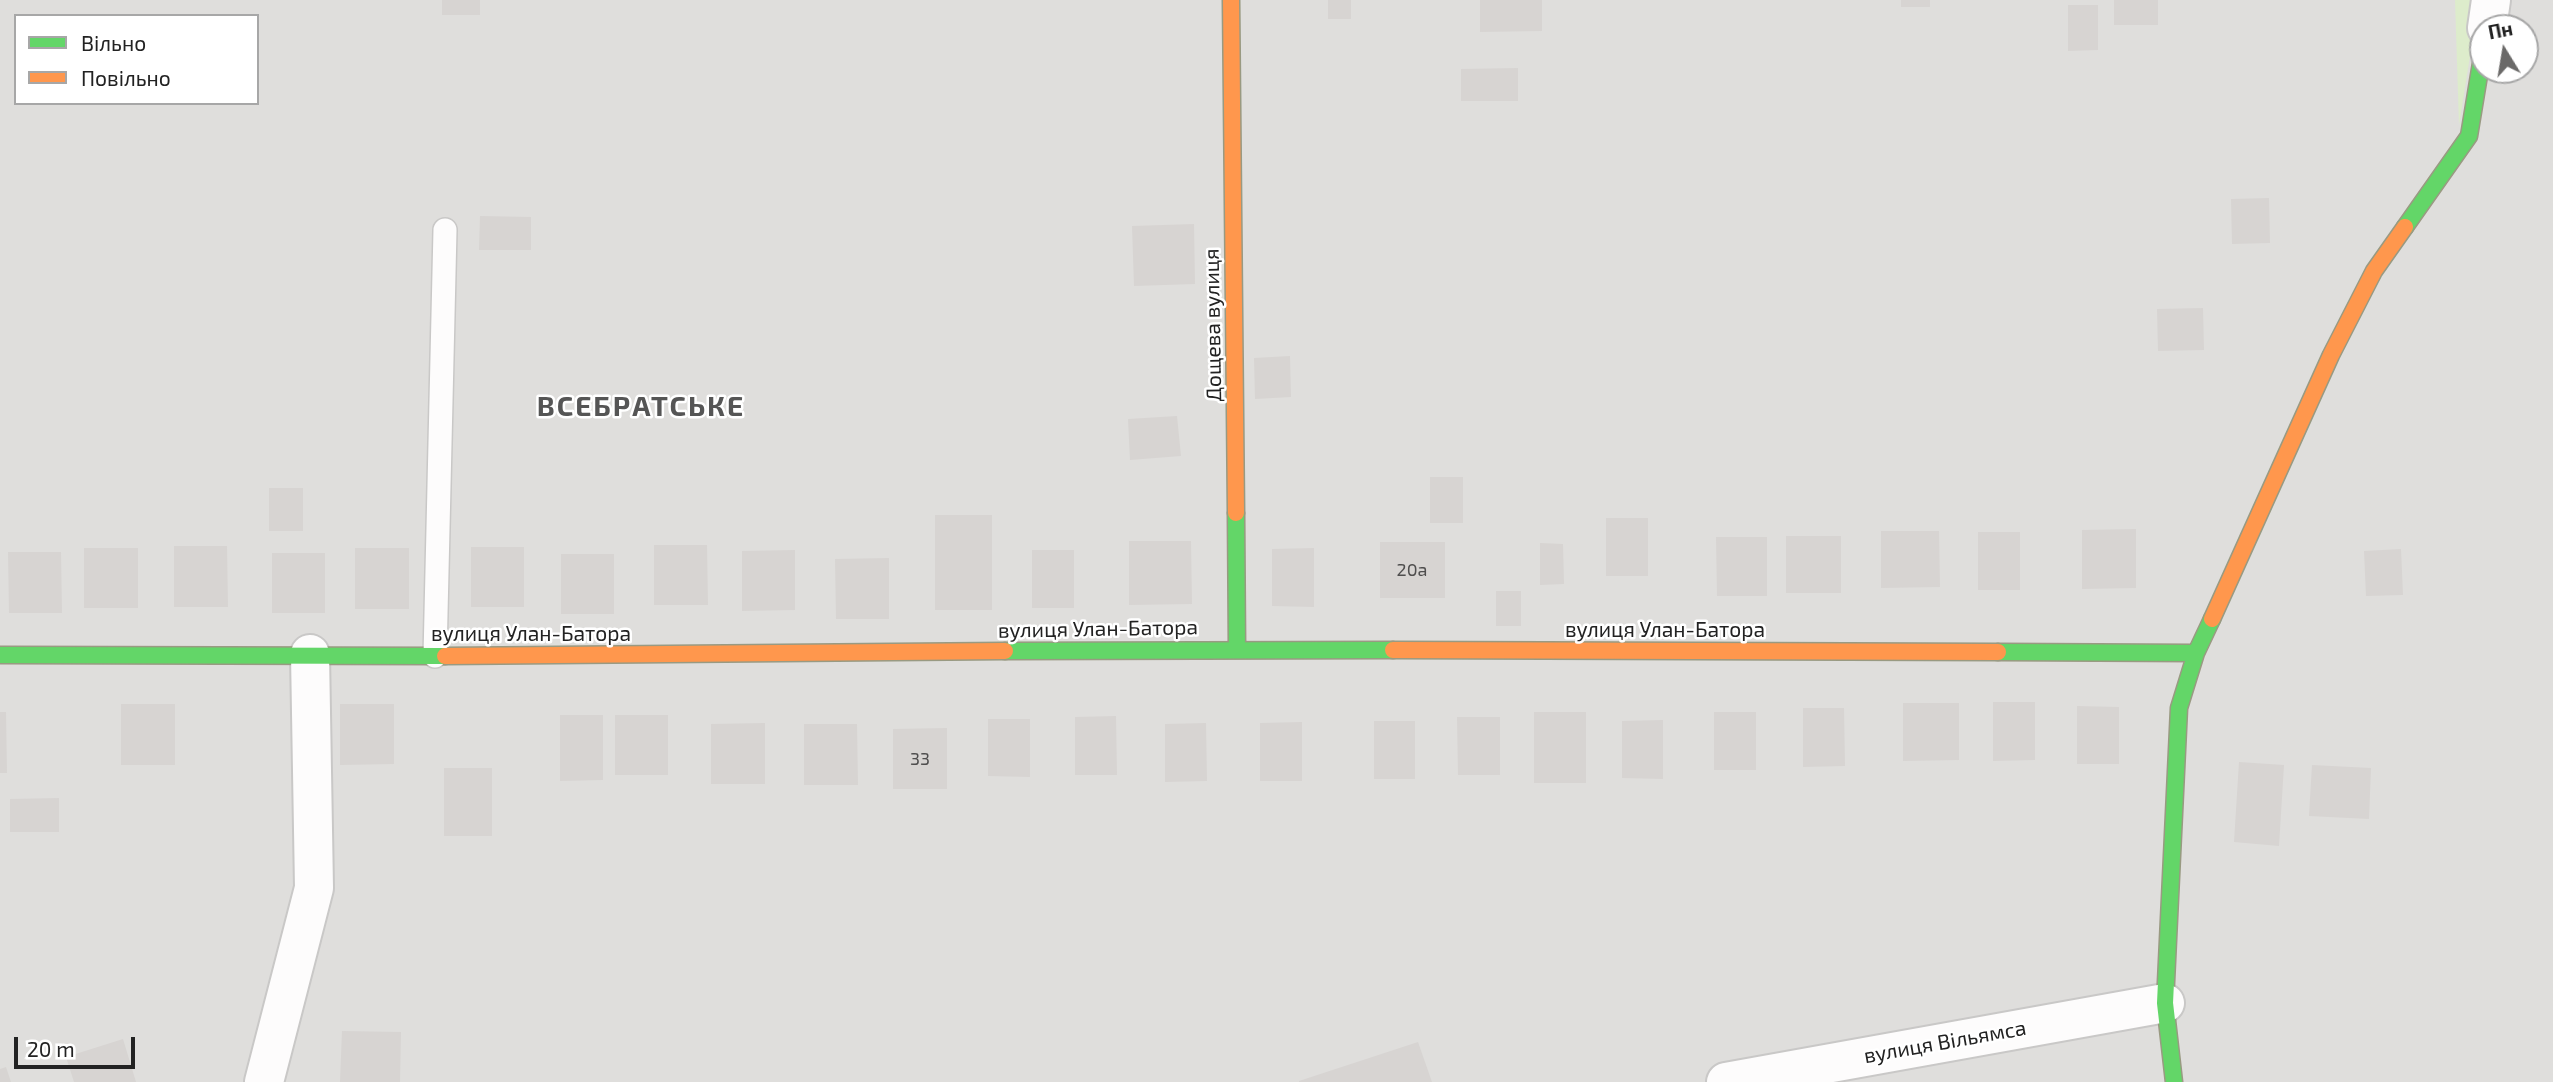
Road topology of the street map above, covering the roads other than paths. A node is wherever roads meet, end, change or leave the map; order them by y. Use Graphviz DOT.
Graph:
graph roads {
  1 [pos="1231,0"];
  2 [pos="2478,84"];
  3 [pos="445,230"];
  4 [pos="1237,649"];
  5 [pos="2196,653"];
  6 [pos="310,654"];
  7 [pos="0,655"];
  8 [pos="435,656"];
  9 [pos="2165,1003"];
  10 [pos="264,1082"];
  11 [pos="1726,1082"];
  12 [pos="2174,1082"];
  1 -- 4 [label="street, Дощева вулиця"];
  2 -- 5 [label="street"];
  3 -- 8 [label="lane"];
  4 -- 5 [label="street, вулиця Улан-Батора"];
  4 -- 8 [label="street, вулиця Улан-Батора"];
  5 -- 9 [label="street"];
  6 -- 7 [label="street, вулиця Улан-Батора"];
  6 -- 8 [label="street, вулиця Улан-Батора"];
  6 -- 10 [label="street"];
  9 -- 11 [label="street, вулиця Вільямса"];
  9 -- 12 [label="street"];
}
